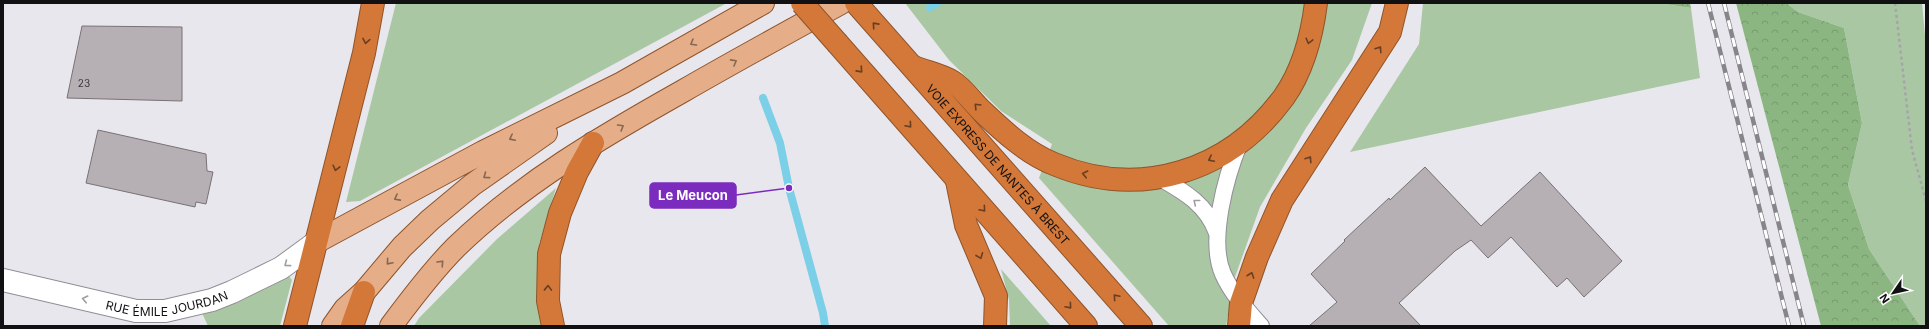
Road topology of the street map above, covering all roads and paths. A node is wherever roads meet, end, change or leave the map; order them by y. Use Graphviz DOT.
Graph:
graph roads {
  1 [pos="373,3"];
  2 [pos="763,3"];
  3 [pos="802,3"];
  4 [pos="842,3"];
  5 [pos="856,3"];
  6 [pos="1316,3"];
  7 [pos="1397,3"];
  8 [pos="1895,3"];
  9 [pos="914,67"];
  10 [pos="622,83"];
  11 [pos="1240,142"];
  12 [pos="593,143"];
  13 [pos="1160,178"];
  14 [pos="957,179"];
  15 [pos="1926,201"];
  16 [pos="1217,233"];
  17 [pos="318,240"];
  18 [pos="3,280"];
  19 [pos="364,292"];
  20 [pos="1241,303"];
  21 [pos="1253,324"];
  22 [pos="295,326"];
  23 [pos="333,326"];
  24 [pos="352,326"];
  25 [pos="390,326"];
  26 [pos="553,326"];
  27 [pos="995,326"];
  28 [pos="1086,326"];
  29 [pos="1141,326"];
  1 -- 17 [label="highway, one-way"];
  2 -- 10 [label="main road, one-way"];
  3 -- 14 [label="highway, one-way, bridge"];
  12 -- 4 [label="main road, one-way"];
  9 -- 5 [label="highway, VOIE EXPRESS DE NANTES À BREST, one-way"];
  6 -- 11 [label="highway, one-way"];
  20 -- 7 [label="highway, one-way"];
  8 -- 15 [label="path"];
  13 -- 9 [label="highway, one-way"];
  29 -- 9 [label="highway, VOIE EXPRESS DE NANTES À BREST, one-way"];
  10 -- 17 [label="main road, one-way"];
  10 -- 19 [label="main road, one-way"];
  11 -- 13 [label="highway, one-way"];
  11 -- 16 [label="lane"];
  25 -- 12 [label="main road, one-way"];
  26 -- 12 [label="highway, one-way"];
  16 -- 13 [label="lane, one-way"];
  14 -- 27 [label="highway, one-way"];
  14 -- 28 [label="highway, one-way"];
  16 -- 20 [label="lane"];
  17 -- 18 [label="street, RUE ÉMILE JOURDAN, one-way"];
  17 -- 22 [label="highway"];
  19 -- 23 [label="main road"];
  19 -- 24 [label="highway"];
  20 -- 21 [label="highway"];
}
